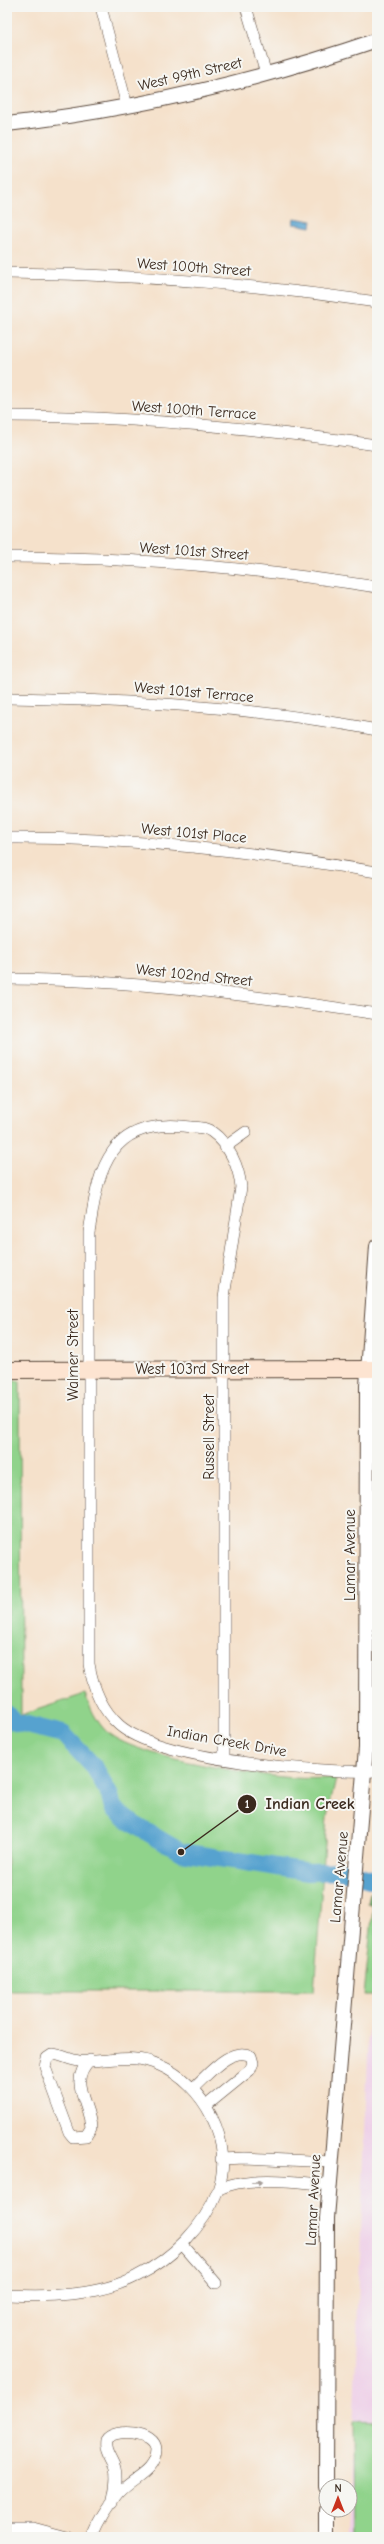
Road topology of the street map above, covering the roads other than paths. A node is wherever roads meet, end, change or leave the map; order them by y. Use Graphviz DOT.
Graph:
graph roads {
  1 [pos="101,7"];
  2 [pos="246,7"];
  3 [pos="377,40"];
  4 [pos="266,74"];
  5 [pos="127,106"];
  6 [pos="7,124"];
  7 [pos="7,273"];
  8 [pos="377,302"];
  9 [pos="7,416"];
  10 [pos="377,445"];
  11 [pos="7,557"];
  12 [pos="377,587"];
  13 [pos="7,698"];
  14 [pos="377,730"];
  15 [pos="7,838"];
  16 [pos="377,872"];
  17 [pos="7,979"];
  18 [pos="377,1014"];
  19 [pos="246,1132"];
  20 [pos="226,1147"];
  21 [pos="377,1246"];
  22 [pos="224,1369"];
  23 [pos="372,1369"];
  24 [pos="7,1370"];
  25 [pos="88,1370"];
  26 [pos="95,1690"];
  27 [pos="224,1758"];
  28 [pos="371,1771"];
  29 [pos="90,2060"];
  30 [pos="193,2088"];
  31 [pos="207,2105"];
  32 [pos="222,2159"];
  33 [pos="332,2162"];
  34 [pos="330,2185"];
  35 [pos="219,2189"];
  36 [pos="182,2244"];
  37 [pos="216,2283"];
  38 [pos="7,2295"];
  39 [pos="326,2478"];
  40 [pos="112,2504"];
  41 [pos="326,2518"];
  42 [pos="7,2528"];
  43 [pos="67,2537"];
  44 [pos="92,2537"];
  45 [pos="326,2537"];
  1 -- 5 [label="street"];
  2 -- 4 [label="street"];
  3 -- 4 [label="street, West 99th Street"];
  4 -- 5 [label="street, West 99th Street"];
  5 -- 6 [label="street, West 99th Street"];
  7 -- 8 [label="street, West 100th Street"];
  9 -- 10 [label="street, West 100th Terrace"];
  11 -- 12 [label="street, West 101st Street"];
  13 -- 14 [label="street, West 101st Terrace"];
  15 -- 16 [label="street, West 101st Place"];
  17 -- 18 [label="street, West 102nd Street"];
  19 -- 20 [label="street"];
  20 -- 22 [label="street, Russell Street"];
  20 -- 25 [label="street, Walmer Street"];
  21 -- 23 [label="street, Lamar Avenue"];
  22 -- 23 [label="main road, West 103rd Street"];
  22 -- 25 [label="main road, West 103rd Street"];
  22 -- 27 [label="street, Russell Street"];
  23 -- 28 [label="street, Lamar Avenue"];
  24 -- 25 [label="main road, West 103rd Street"];
  25 -- 26 [label="street, Walmer Street"];
  26 -- 27 [label="street, Indian Creek Drive"];
  27 -- 28 [label="street, Indian Creek Drive"];
  28 -- 33 [label="street, Lamar Avenue"];
  29 -- 29 [label="street"];
  29 -- 30 [label="street"];
  30 -- 31 [label="street"];
  30 -- 31 [label="street"];
  31 -- 32 [label="street"];
  32 -- 33 [label="street"];
  32 -- 35 [label="street"];
  33 -- 34 [label="street, Lamar Avenue"];
  35 -- 34 [label="street, one-way"];
  34 -- 39 [label="street, Lamar Avenue"];
  35 -- 36 [label="street"];
  36 -- 37 [label="street"];
  36 -- 38 [label="street"];
  40 -- 40 [label="street"];
  40 -- 44 [label="street"];
  41 -- 45 [label="street"];
  42 -- 43 [label="street"];
}
